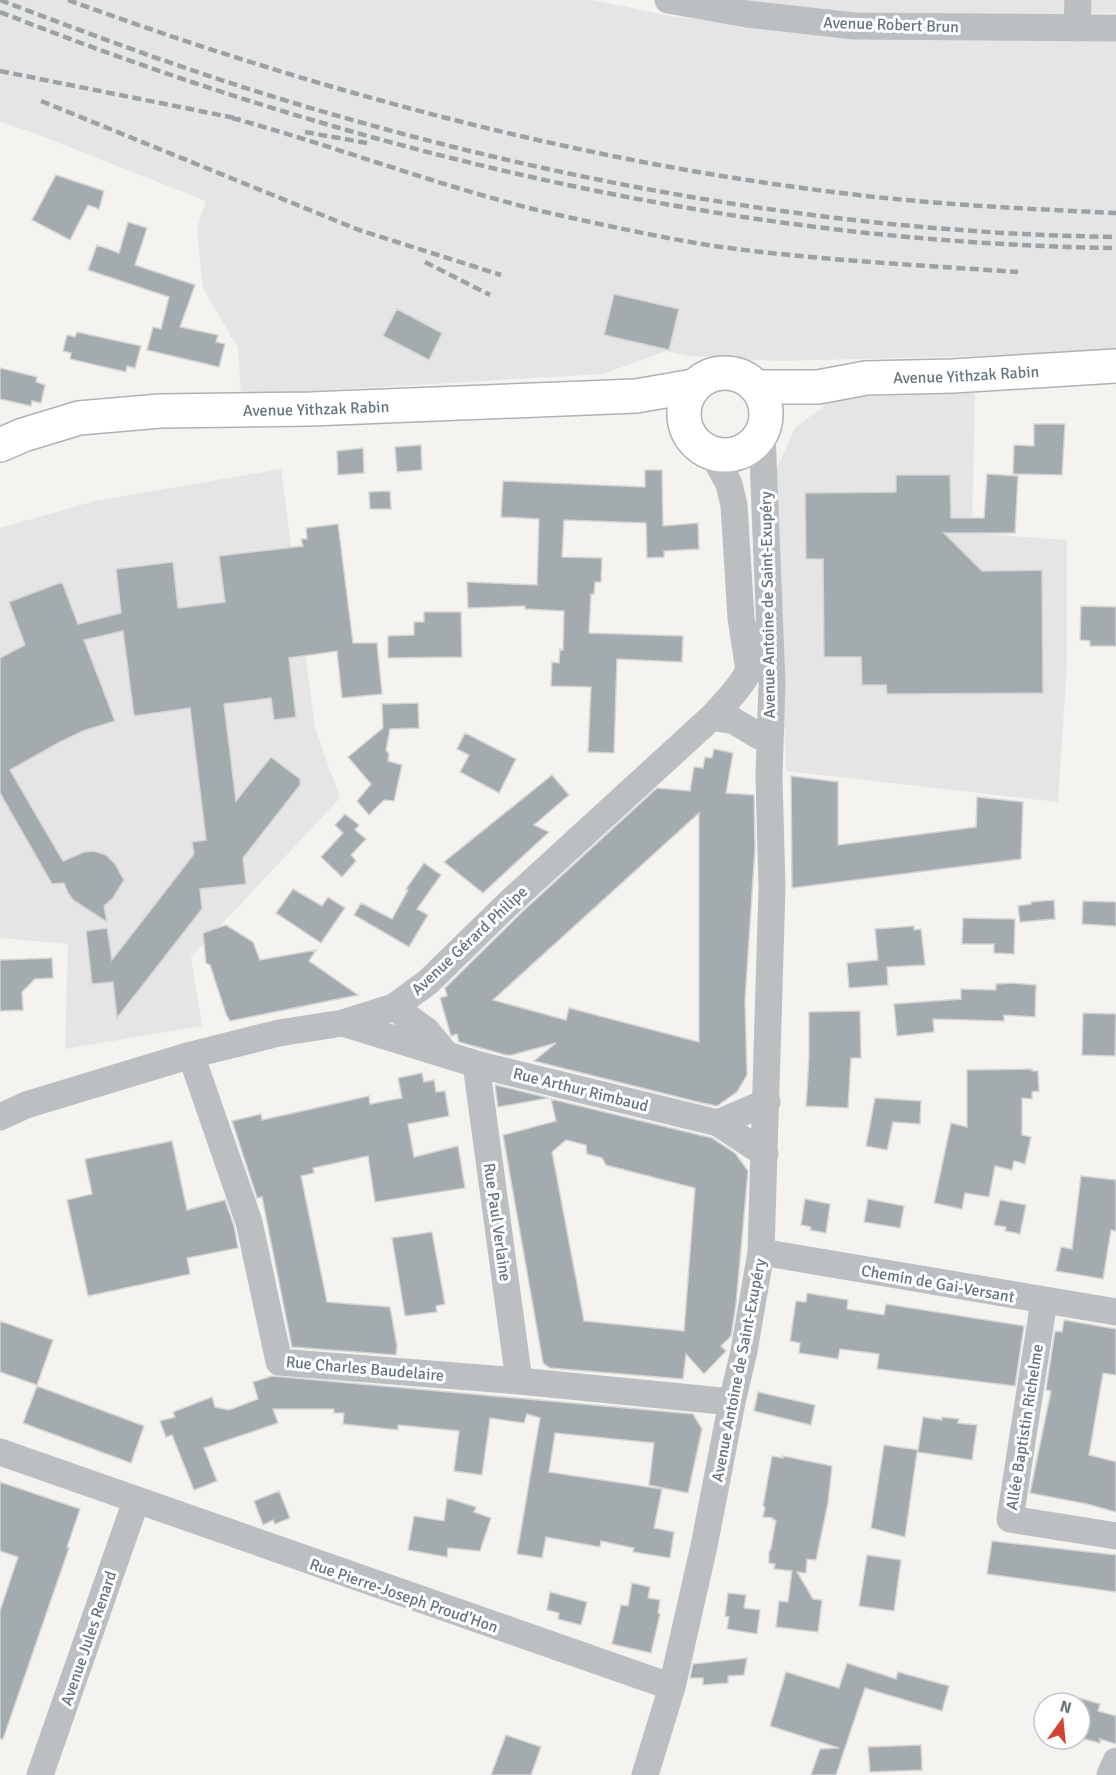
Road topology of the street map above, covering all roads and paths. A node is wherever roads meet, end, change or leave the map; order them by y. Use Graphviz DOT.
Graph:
graph roads {
  1 [pos="668,0"];
  2 [pos="1078,0"];
  3 [pos="1077,28"];
  4 [pos="1116,28"];
  5 [pos="1116,366"];
  6 [pos="694,386"];
  7 [pos="757,387"];
  8 [pos="818,387"];
  9 [pos="636,396"];
  10 [pos="684,422"];
  11 [pos="764,428"];
  12 [pos="0,445"];
  13 [pos="712,453"];
  14 [pos="768,612"];
  15 [pos="750,673"];
  16 [pos="712,717"];
  17 [pos="759,736"];
  18 [pos="769,777"];
  19 [pos="428,982"];
  20 [pos="387,1009"];
  21 [pos="343,1023"];
  22 [pos="427,1030"];
  23 [pos="399,1039"];
  24 [pos="445,1053"];
  25 [pos="191,1054"];
  26 [pos="476,1064"];
  27 [pos="767,1102"];
  28 [pos="0,1117"];
  29 [pos="718,1123"];
  30 [pos="765,1154"];
  31 [pos="761,1252"];
  32 [pos="1044,1300"];
  33 [pos="1116,1312"];
  34 [pos="519,1381"];
  35 [pos="732,1402"];
  36 [pos="0,1452"];
  37 [pos="136,1501"];
  38 [pos="1116,1536"];
  39 [pos="672,1687"];
  40 [pos="1116,1761"];
  41 [pos="40,1775"];
  42 [pos="645,1775"];
  43 [pos="1110,1775"];
  1 -- 3 [label="street, Avenue Robert Brun"];
  2 -- 3 [label="street"];
  3 -- 4 [label="street, Avenue Robert Brun"];
  5 -- 8 [label="main road, Avenue Yithzak Rabin"];
  6 -- 7 [label="main road"];
  6 -- 9 [label="main road, Avenue Yithzak Rabin"];
  6 -- 10 [label="main road"];
  7 -- 8 [label="main road, Avenue Yithzak Rabin"];
  7 -- 11 [label="main road"];
  8 -- 11 [label="main road, Avenue Yithzak Rabin"];
  9 -- 10 [label="main road"];
  9 -- 12 [label="main road, Avenue Yithzak Rabin"];
  10 -- 13 [label="main road"];
  11 -- 13 [label="main road"];
  11 -- 14 [label="street, Avenue Antoine de Saint-Exupéry"];
  13 -- 15 [label="street, Avenue Antoine de Saint-Exupéry"];
  14 -- 15 [label="street"];
  14 -- 18 [label="street, Avenue Antoine de Saint-Exupéry"];
  15 -- 16 [label="street, Avenue Gérard Philipe"];
  15 -- 17 [label="street, Avenue Antoine de Saint-Exupéry"];
  16 -- 17 [label="street"];
  16 -- 19 [label="street, Avenue Gérard Philipe"];
  17 -- 18 [label="street, Avenue Antoine de Saint-Exupéry"];
  18 -- 27 [label="street, Avenue Antoine de Saint-Exupéry"];
  19 -- 20 [label="street, Avenue Gérard Philipe"];
  19 -- 22 [label="street"];
  20 -- 21 [label="street, Avenue Gérard Philipe"];
  20 -- 22 [label="street"];
  20 -- 23 [label="street"];
  21 -- 23 [label="street, Rue Arthur Rimbaud"];
  21 -- 25 [label="street, Avenue Gérard Philipe"];
  22 -- 24 [label="street"];
  23 -- 24 [label="street, Rue Arthur Rimbaud"];
  24 -- 26 [label="street, Rue Arthur Rimbaud"];
  25 -- 28 [label="street, Avenue Gérard Philipe"];
  25 -- 34 [label="street, Rue Charles Baudelaire"];
  26 -- 29 [label="street, Rue Arthur Rimbaud"];
  26 -- 34 [label="street, Rue Paul Verlaine"];
  27 -- 29 [label="street"];
  27 -- 30 [label="street, Avenue Antoine de Saint-Exupéry"];
  29 -- 30 [label="street, Rue Arthur Rimbaud"];
  30 -- 31 [label="street, Avenue Antoine de Saint-Exupéry"];
  31 -- 32 [label="street, Chemin de Gai-Versant"];
  31 -- 35 [label="street, Avenue Antoine de Saint-Exupéry"];
  32 -- 33 [label="street, Chemin de Gai-Versant"];
  32 -- 38 [label="street, Allée Baptistin Richelme"];
  34 -- 35 [label="street, Rue Charles Baudelaire"];
  35 -- 39 [label="street, Avenue Antoine de Saint-Exupéry"];
  36 -- 37 [label="street, Rue Pierre-Joseph Proud'Hon"];
  37 -- 39 [label="street, Rue Pierre-Joseph Proud'Hon"];
  37 -- 41 [label="street, Avenue Jules Renard"];
  39 -- 42 [label="street, Avenue Antoine de Saint-Exupéry"];
  40 -- 43 [label="street"];
}
